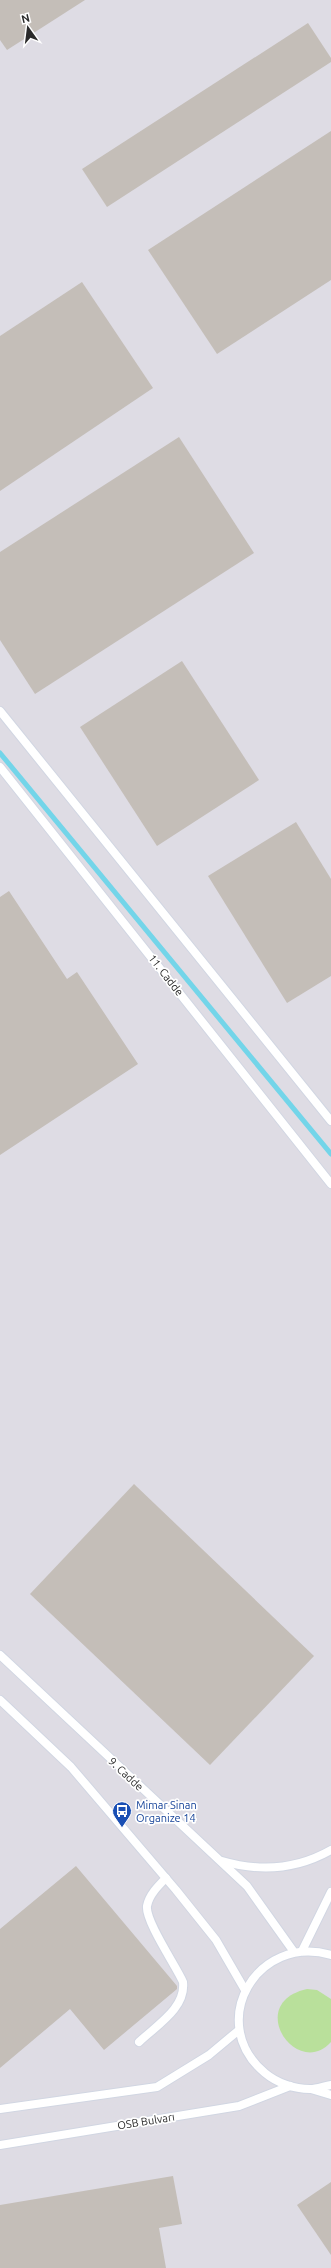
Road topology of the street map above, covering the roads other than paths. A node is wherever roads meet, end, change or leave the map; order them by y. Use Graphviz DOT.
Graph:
graph roads {
  1 [pos="0,711"];
  2 [pos="0,767"];
  3 [pos="331,1121"];
  4 [pos="331,1184"];
  5 [pos="0,1655"];
  6 [pos="0,1700"];
  7 [pos="331,1850"];
  8 [pos="220,1860"];
  9 [pos="166,1878"];
  10 [pos="331,1892"];
  11 [pos="298,1951"];
  12 [pos="331,1955"];
  13 [pos="245,1990"];
  14 [pos="239,2030"];
  15 [pos="139,2042"];
  16 [pos="331,2085"];
  17 [pos="290,2086"];
  18 [pos="310,2089"];
  19 [pos="331,2095"];
  20 [pos="0,2109"];
  21 [pos="0,2145"];
  1 -- 3 [label="lane"];
  2 -- 4 [label="lane, 11. Cadde"];
  5 -- 8 [label="lane, 9. Cadde"];
  6 -- 9 [label="lane"];
  7 -- 8 [label="lane"];
  8 -- 11 [label="lane, 9. Cadde"];
  9 -- 13 [label="lane"];
  9 -- 15 [label="lane"];
  10 -- 11 [label="lane"];
  11 -- 12 [label="lane"];
  11 -- 13 [label="lane"];
  13 -- 14 [label="lane"];
  14 -- 17 [label="lane"];
  14 -- 20 [label="lane"];
  16 -- 18 [label="lane"];
  17 -- 18 [label="lane"];
  17 -- 21 [label="lane, OSB Bulvarı"];
  18 -- 19 [label="lane"];
}
